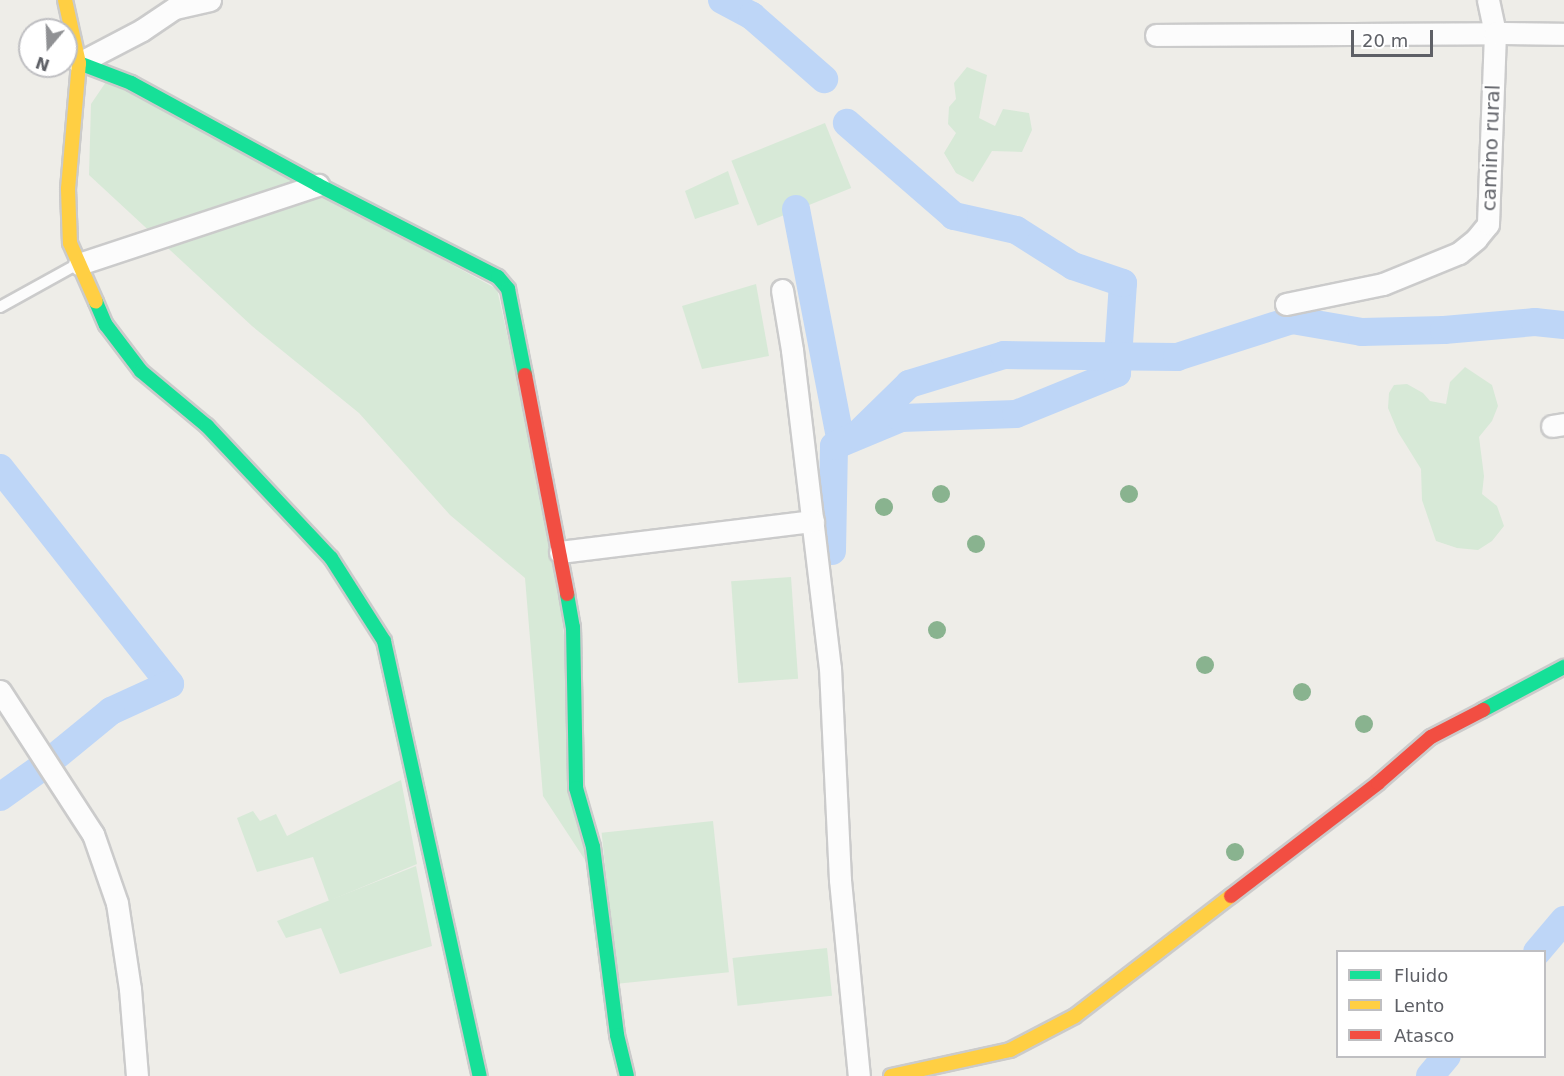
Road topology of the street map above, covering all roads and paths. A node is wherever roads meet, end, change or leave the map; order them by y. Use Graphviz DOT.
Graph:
graph roads {
  1 [pos="65,0"];
  2 [pos="210,0"];
  3 [pos="1488,0"];
  4 [pos="1495,33"];
  5 [pos="1564,34"];
  6 [pos="1155,35"];
  7 [pos="79,63"];
  8 [pos="318,185"];
  9 [pos="79,264"];
  10 [pos="782,290"];
  11 [pos="1286,304"];
  12 [pos="0,307"];
  13 [pos="813,521"];
  14 [pos="560,552"];
  15 [pos="1564,667"];
  16 [pos="0,691"];
  17 [pos="137,1076"];
  18 [pos="480,1076"];
  19 [pos="627,1076"];
  20 [pos="859,1076"];
  21 [pos="891,1076"];
  1 -- 7 [label="street"];
  2 -- 7 [label="street"];
  3 -- 4 [label="street, camino rural"];
  4 -- 5 [label="street"];
  4 -- 6 [label="street"];
  4 -- 11 [label="street, camino rural"];
  7 -- 8 [label="street"];
  7 -- 9 [label="street"];
  8 -- 9 [label="street"];
  8 -- 14 [label="street"];
  9 -- 12 [label="lane"];
  9 -- 18 [label="street"];
  10 -- 13 [label="street"];
  13 -- 14 [label="street"];
  13 -- 20 [label="street"];
  14 -- 19 [label="street"];
  15 -- 21 [label="street"];
  16 -- 17 [label="street"];
}
